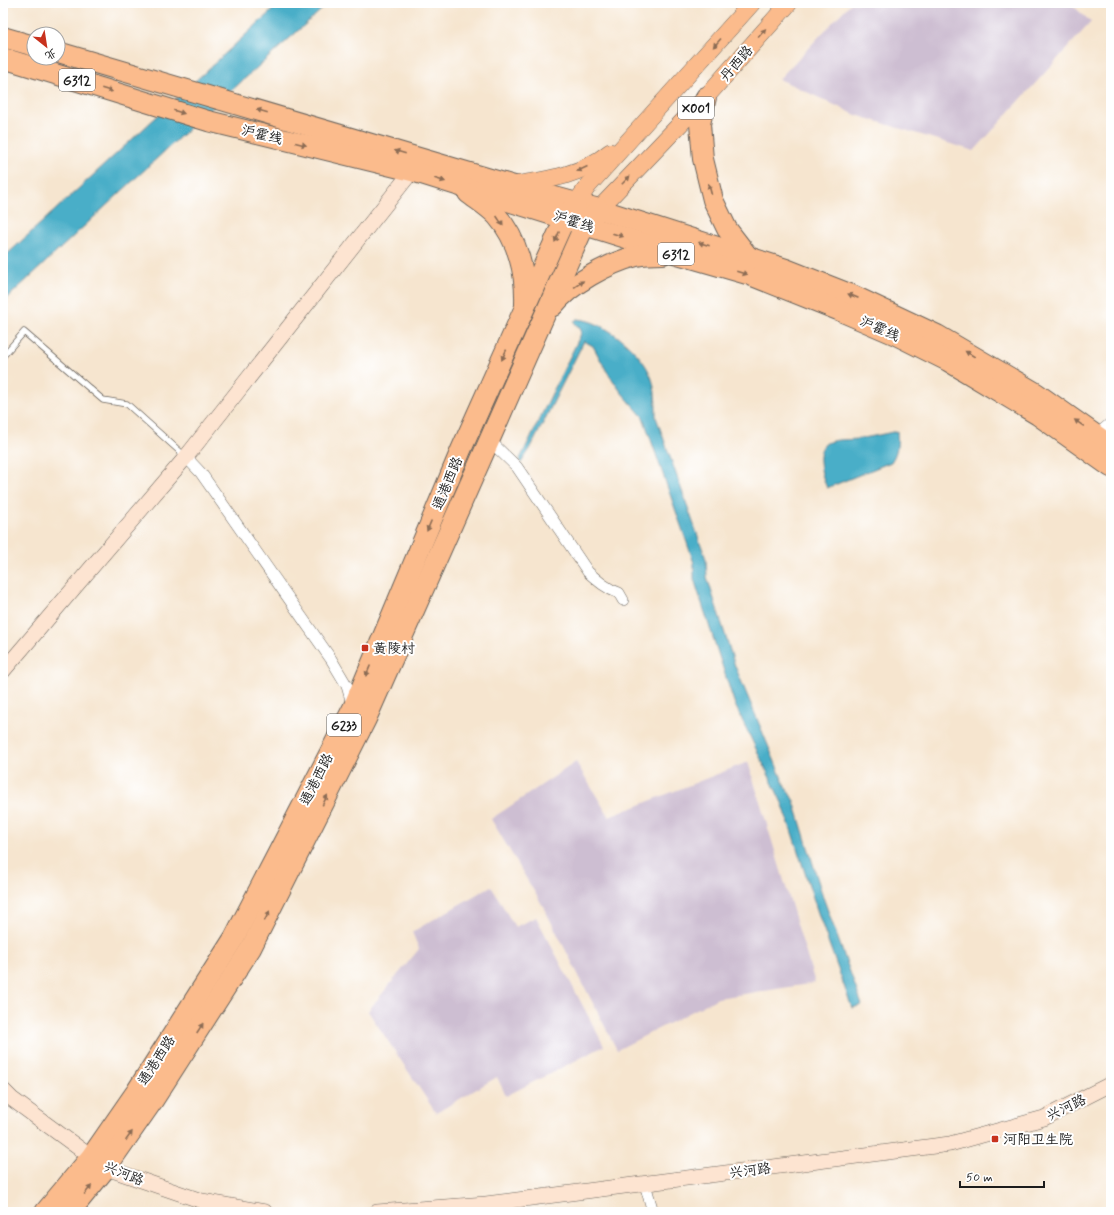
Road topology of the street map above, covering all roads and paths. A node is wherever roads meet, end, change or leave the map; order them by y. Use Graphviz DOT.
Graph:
graph roads {
  1 [pos="752,3"];
  2 [pos="789,3"];
  3 [pos="3,37"];
  4 [pos="26,44"];
  5 [pos="66,54"];
  6 [pos="3,58"];
  7 [pos="706,97"];
  8 [pos="647,121"];
  9 [pos="412,171"];
  10 [pos="511,185"];
  11 [pos="461,186"];
  12 [pos="599,209"];
  13 [pos="571,210"];
  14 [pos="585,224"];
  15 [pos="674,253"];
  16 [pos="750,259"];
  17 [pos="533,316"];
  18 [pos="3,356"];
  19 [pos="1106,435"];
  20 [pos="489,440"];
  21 [pos="186,457"];
  22 [pos="1111,467"];
  23 [pos="623,600"];
  24 [pos="3,670"];
  25 [pos="353,708"];
  26 [pos="1111,1084"];
  27 [pos="3,1090"];
  28 [pos="99,1163"];
  29 [pos="645,1184"];
  30 [pos="45,1212"];
  31 [pos="70,1212"];
  32 [pos="265,1212"];
  33 [pos="377,1212"];
  34 [pos="653,1212"];
  1 -- 8 [label="main road, 丹西路 / X001, one-way"];
  7 -- 2 [label="main road, 丹西路 / X001, one-way"];
  3 -- 4 [label="highway"];
  10 -- 5 [label="highway, 沪霍线 / G312, one-way"];
  6 -- 9 [label="highway, 沪霍线 / G312, one-way"];
  12 -- 7 [label="main road, 丹西路 / X001, one-way"];
  16 -- 7 [label="highway, one-way"];
  8 -- 10 [label="main road, one-way"];
  8 -- 13 [label="main road, 丹西路 / X001"];
  9 -- 11 [label="highway, 沪霍线 / G312, one-way"];
  9 -- 21 [label="street"];
  10 -- 13 [label="highway, 沪霍线 / G312"];
  11 -- 13 [label="highway, 沪霍线 / G312"];
  11 -- 17 [label="highway, one-way"];
  12 -- 13 [label="highway, 沪霍线 / G312"];
  12 -- 14 [label="highway, 通港西路 / G233"];
  16 -- 12 [label="highway, 沪霍线 / G312, one-way"];
  13 -- 14 [label="highway, 沪霍线 / G312"];
  13 -- 17 [label="highway, 通港西路 / G233, one-way"];
  14 -- 15 [label="highway, 沪霍线 / G312, one-way"];
  14 -- 17 [label="highway, 通港西路 / G233"];
  17 -- 15 [label="highway, one-way"];
  15 -- 22 [label="highway, 沪霍线 / G312, one-way"];
  19 -- 16 [label="highway, 沪霍线 / G312, one-way"];
  17 -- 20 [label="highway, 通港西路 / G233"];
  17 -- 25 [label="highway, 通港西路 / G233, one-way"];
  18 -- 21 [label="lane"];
  20 -- 23 [label="street"];
  28 -- 20 [label="highway, 通港西路 / G233, one-way"];
  21 -- 24 [label="street"];
  21 -- 25 [label="street"];
  25 -- 28 [label="highway, 通港西路 / G233"];
  26 -- 29 [label="street, 兴河路"];
  27 -- 28 [label="street, 兴河路"];
  28 -- 30 [label="highway, 通港西路 / G233"];
  31 -- 28 [label="highway, 通港西路 / G233, one-way"];
  28 -- 32 [label="street, 兴河路"];
  29 -- 33 [label="street, 兴河路"];
  29 -- 34 [label="street"];
}
